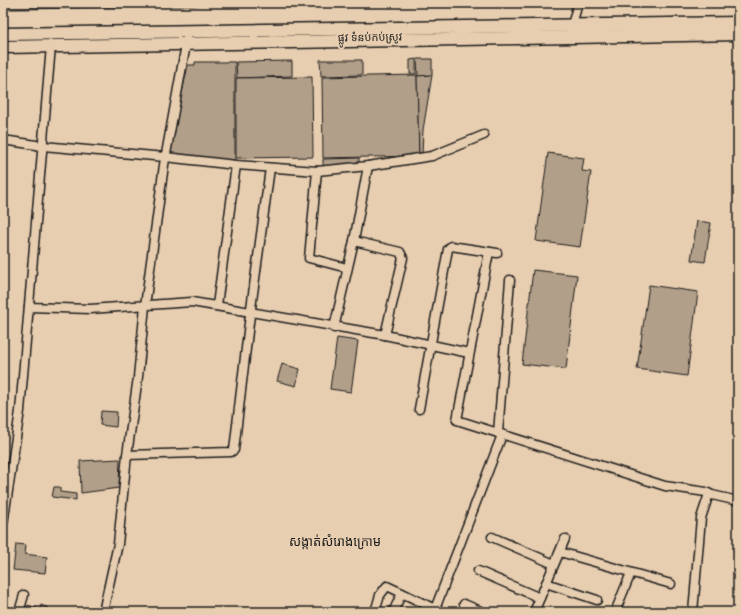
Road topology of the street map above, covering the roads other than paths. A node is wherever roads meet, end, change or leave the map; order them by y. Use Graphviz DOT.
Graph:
graph roads {
  1 [pos="578,3"];
  2 [pos="738,23"];
  3 [pos="572,25"];
  4 [pos="3,34"];
  5 [pos="738,34"];
  6 [pos="187,37"];
  7 [pos="51,46"];
  8 [pos="3,47"];
  9 [pos="484,135"];
  10 [pos="3,140"];
  11 [pos="42,146"];
  12 [pos="165,157"];
  13 [pos="236,165"];
  14 [pos="368,166"];
  15 [pos="270,168"];
  16 [pos="317,171"];
  17 [pos="354,242"];
  18 [pos="347,268"];
  19 [pos="510,280"];
  20 [pos="217,305"];
  21 [pos="145,306"];
  22 [pos="29,307"];
  23 [pos="250,312"];
  24 [pos="334,328"];
  25 [pos="385,335"];
  26 [pos="431,346"];
  27 [pos="469,353"];
  28 [pos="419,409"];
  29 [pos="500,434"];
  30 [pos="127,454"];
  31 [pos="709,494"];
  32 [pos="738,501"];
  33 [pos="3,524"];
  34 [pos="492,537"];
  35 [pos="565,539"];
  36 [pos="560,552"];
  37 [pos="554,564"];
  38 [pos="478,571"];
  39 [pos="631,573"];
  40 [pos="546,583"];
  41 [pos="671,584"];
  42 [pos="402,593"];
  43 [pos="24,595"];
  44 [pos="540,598"];
  45 [pos="597,600"];
  46 [pos="464,604"];
  47 [pos="436,611"];
  48 [pos="19,612"];
  49 [pos="103,612"];
  50 [pos="376,612"];
  51 [pos="393,612"];
  52 [pos="482,612"];
  53 [pos="534,612"];
  54 [pos="615,612"];
  55 [pos="693,612"];
  1 -- 3 [label="street"];
  2 -- 3 [label="main road, ផ្លូវ ទំនប់កប់ស្រូវ"];
  3 -- 6 [label="main road, ផ្លូវ ទំនប់កប់ស្រូវ"];
  4 -- 6 [label="main road, ផ្លូវ ទំនប់កប់ស្រូវ"];
  5 -- 6 [label="main road, ផ្លូវ ទំនប់កប់ស្រូវ"];
  6 -- 7 [label="main road, ផ្លូវ ទំនប់កប់ស្រូវ"];
  6 -- 12 [label="street"];
  7 -- 8 [label="main road, ផ្លូវ ទំនប់កប់ស្រូវ"];
  7 -- 11 [label="street"];
  9 -- 14 [label="street"];
  10 -- 11 [label="street"];
  11 -- 12 [label="street"];
  11 -- 22 [label="street"];
  12 -- 13 [label="street"];
  12 -- 21 [label="street"];
  13 -- 15 [label="street"];
  13 -- 20 [label="street"];
  14 -- 16 [label="street"];
  14 -- 17 [label="street"];
  15 -- 16 [label="street"];
  15 -- 23 [label="street"];
  16 -- 18 [label="street"];
  17 -- 18 [label="street"];
  17 -- 25 [label="street"];
  18 -- 24 [label="street"];
  19 -- 29 [label="street"];
  20 -- 21 [label="street"];
  20 -- 23 [label="street"];
  21 -- 22 [label="street"];
  21 -- 30 [label="street"];
  22 -- 33 [label="street"];
  23 -- 24 [label="street"];
  23 -- 30 [label="street"];
  24 -- 25 [label="street"];
  25 -- 26 [label="street"];
  26 -- 27 [label="street"];
  26 -- 27 [label="street"];
  26 -- 28 [label="street"];
  27 -- 29 [label="street"];
  29 -- 31 [label="street"];
  29 -- 47 [label="street"];
  30 -- 49 [label="street"];
  31 -- 32 [label="street"];
  31 -- 55 [label="street"];
  34 -- 37 [label="street"];
  35 -- 36 [label="street"];
  36 -- 37 [label="street"];
  36 -- 39 [label="street"];
  37 -- 40 [label="street"];
  38 -- 44 [label="street"];
  39 -- 41 [label="street"];
  39 -- 54 [label="street"];
  40 -- 44 [label="street"];
  40 -- 45 [label="street"];
  42 -- 47 [label="street"];
  42 -- 50 [label="street"];
  42 -- 51 [label="street"];
  43 -- 48 [label="street"];
  44 -- 53 [label="street"];
  46 -- 52 [label="street"];
}
